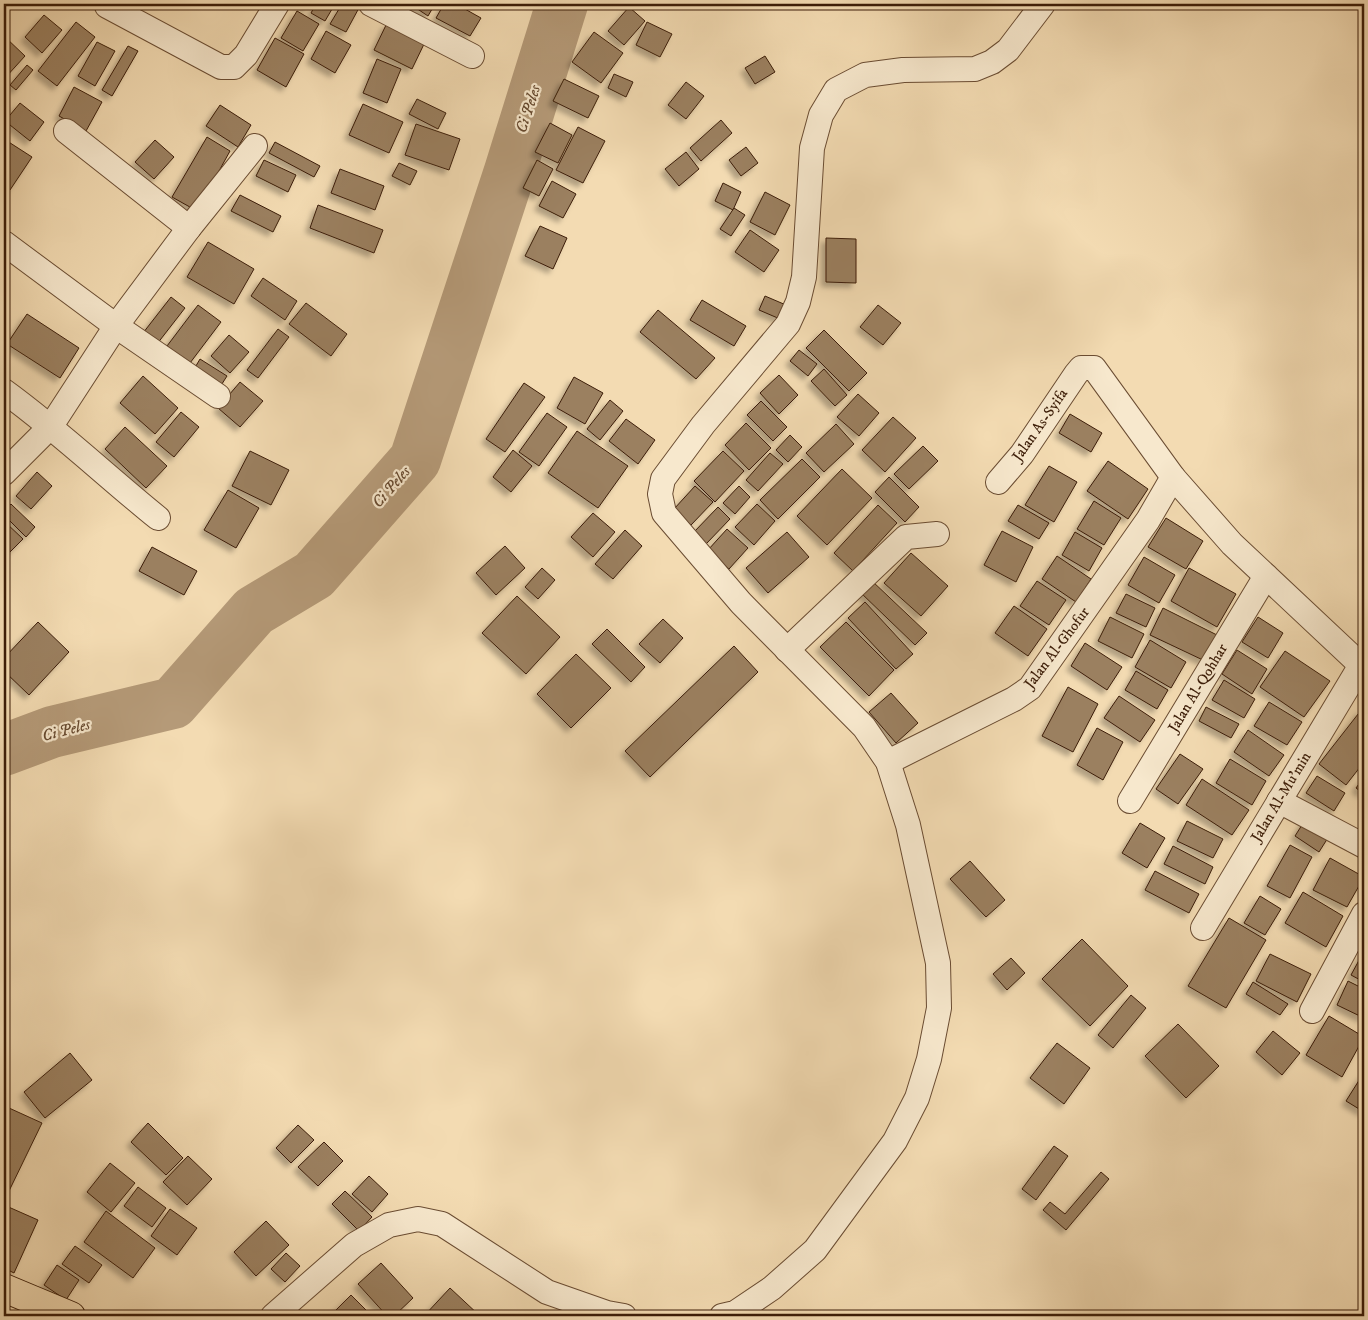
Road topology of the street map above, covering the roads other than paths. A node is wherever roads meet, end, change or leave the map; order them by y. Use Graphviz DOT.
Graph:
graph roads {
  1 [pos="277,4"];
  2 [pos="370,4"];
  3 [pos="1043,4"];
  4 [pos="107,6"];
  5 [pos="472,56"];
  6 [pos="66,131"];
  7 [pos="255,146"];
  8 [pos="188,228"];
  9 [pos="4,243"];
  10 [pos="116,326"];
  11 [pos="4,391"];
  12 [pos="218,396"];
  13 [pos="51,426"];
  14 [pos="4,473"];
  15 [pos="1173,477"];
  16 [pos="998,482"];
  17 [pos="158,518"];
  18 [pos="937,534"];
  19 [pos="1266,576"];
  20 [pos="787,650"];
  21 [pos="1363,667"];
  22 [pos="888,762"];
  23 [pos="1130,801"];
  24 [pos="1278,801"];
  25 [pos="1364,846"];
  26 [pos="1364,914"];
  27 [pos="1203,928"];
  28 [pos="1312,1011"];
  29 [pos="4,1288"];
  30 [pos="71,1316"];
  31 [pos="273,1316"];
  32 [pos="624,1316"];
  33 [pos="722,1316"];
  1 -- 4 [label="street"];
  2 -- 5 [label="street"];
  3 -- 20 [label="street"];
  6 -- 8 [label="street"];
  7 -- 8 [label="street"];
  8 -- 10 [label="street"];
  9 -- 10 [label="street"];
  10 -- 12 [label="street"];
  10 -- 13 [label="street"];
  11 -- 13 [label="street"];
  13 -- 14 [label="street"];
  13 -- 17 [label="street"];
  15 -- 16 [label="street, Jalan As-Syifa"];
  15 -- 19 [label="street"];
  15 -- 22 [label="street, Jalan Al-Ghofur"];
  18 -- 20 [label="street"];
  19 -- 21 [label="street"];
  19 -- 23 [label="street, Jalan Al-Qohhar"];
  20 -- 22 [label="street"];
  21 -- 24 [label="street, Jalan Al-Mu'min"];
  22 -- 33 [label="street"];
  24 -- 25 [label="street"];
  24 -- 27 [label="street, Jalan Al-Mu'min"];
  26 -- 28 [label="street"];
  29 -- 30 [label="highway"];
  31 -- 32 [label="street"];
}
